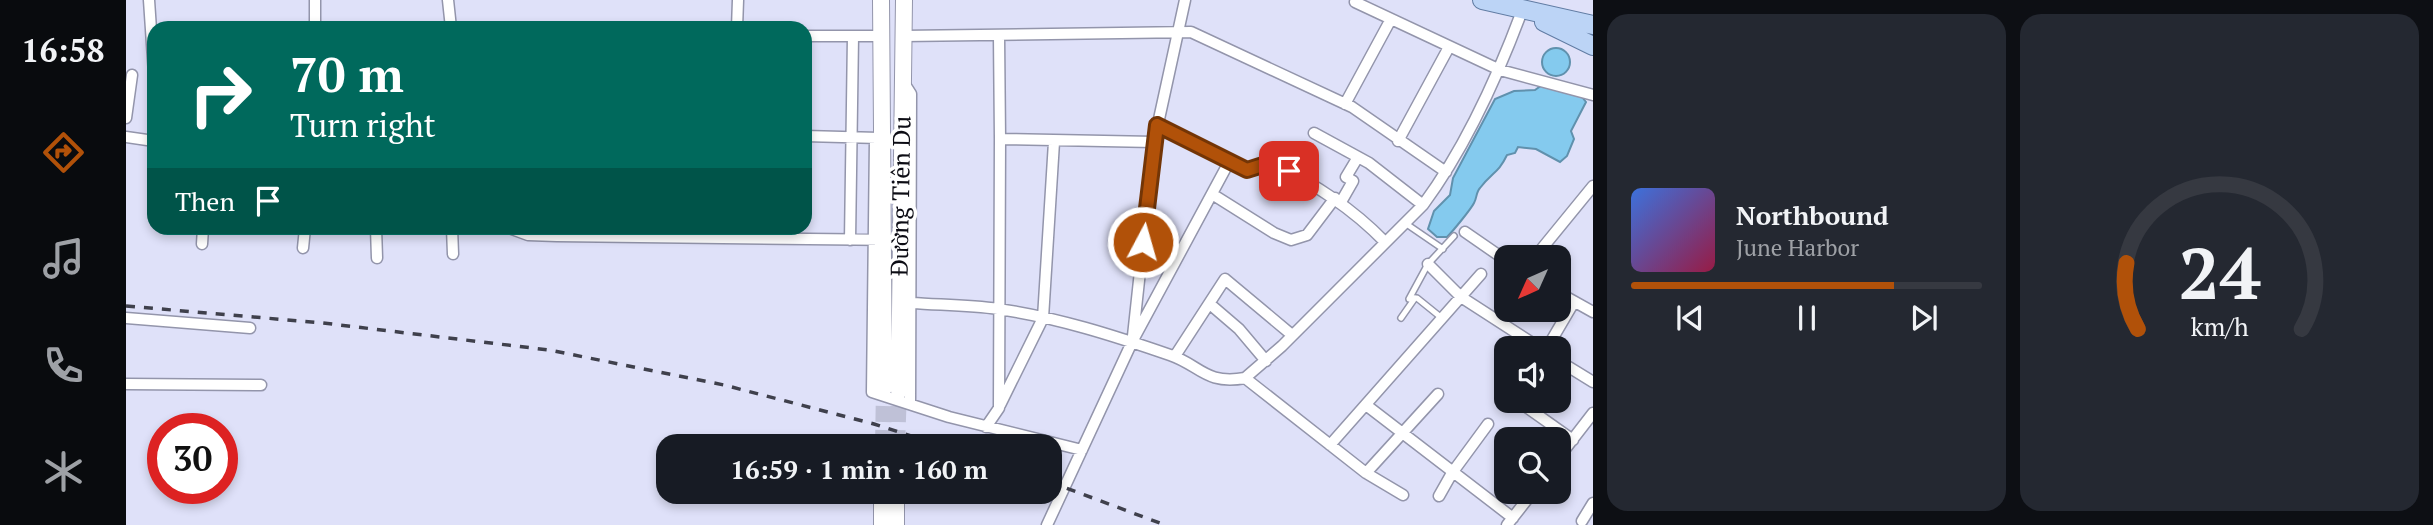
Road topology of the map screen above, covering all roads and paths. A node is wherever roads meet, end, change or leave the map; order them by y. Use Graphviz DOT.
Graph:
graph roads {
  1 [pos="149,0"];
  2 [pos="315,0"];
  3 [pos="448,0"];
  4 [pos="738,0"];
  5 [pos="881,0"];
  6 [pos="904,0"];
  7 [pos="1185,0"];
  8 [pos="1482,0"];
  9 [pos="1355,2"];
  10 [pos="1522,10"];
  11 [pos="1391,19"];
  12 [pos="150,21"];
  13 [pos="315,21"];
  14 [pos="450,21"];
  15 [pos="737,21"];
  16 [pos="1593,25"];
  17 [pos="1178,32"];
  18 [pos="812,36"];
  19 [pos="853,36"];
  20 [pos="882,36"];
  21 [pos="903,36"];
  22 [pos="999,36"];
  23 [pos="1593,46"];
  24 [pos="1449,47"];
  25 [pos="1500,70"];
  26 [pos="129,74"];
  27 [pos="147,74"];
  28 [pos="903,81"];
  29 [pos="1593,95"];
  30 [pos="1345,104"];
  31 [pos="126,118"];
  32 [pos="1157,125"];
  33 [pos="1314,133"];
  34 [pos="812,136"];
  35 [pos="126,137"];
  36 [pos="852,138"];
  37 [pos="879,138"];
  38 [pos="1000,139"];
  39 [pos="147,140"];
  40 [pos="1398,141"];
  41 [pos="1054,142"];
  42 [pos="1154,142"];
  43 [pos="1358,157"];
  44 [pos="1229,162"];
  45 [pos="1446,173"];
  46 [pos="1593,186"];
  47 [pos="1212,194"];
  48 [pos="1338,200"];
  49 [pos="1589,202"];
  50 [pos="1423,205"];
  51 [pos="1405,223"];
  52 [pos="1460,234"];
  53 [pos="203,235"];
  54 [pos="304,235"];
  55 [pos="376,235"];
  56 [pos="452,235"];
  57 [pos="800,235"];
  58 [pos="850,240"];
  59 [pos="878,240"];
  60 [pos="901,240"];
  61 [pos="1385,242"];
  62 [pos="202,244"];
  63 [pos="1547,245"];
  64 [pos="303,248"];
  65 [pos="1443,249"];
  66 [pos="453,254"];
  67 [pos="1494,254"];
  68 [pos="377,258"];
  69 [pos="1428,264"];
  70 [pos="1482,274"];
  71 [pos="1461,297"];
  72 [pos="1415,298"];
  73 [pos="1574,302"];
  74 [pos="912,303"];
  75 [pos="1211,305"];
  76 [pos="998,309"];
  77 [pos="1593,312"];
  78 [pos="126,318"];
  79 [pos="1043,318"];
  80 [pos="1401,318"];
  81 [pos="1443,319"];
  82 [pos="250,328"];
  83 [pos="1292,335"];
  84 [pos="1521,336"];
  85 [pos="1554,336"];
  86 [pos="1132,342"];
  87 [pos="1175,356"];
  88 [pos="1266,361"];
  89 [pos="1571,368"];
  90 [pos="1245,378"];
  91 [pos="1593,382"];
  92 [pos="126,384"];
  93 [pos="261,385"];
  94 [pos="898,394"];
  95 [pos="1438,394"];
  96 [pos="1366,405"];
  97 [pos="999,408"];
  98 [pos="1535,413"];
  99 [pos="1593,413"];
  100 [pos="1488,424"];
  101 [pos="986,427"];
  102 [pos="1401,434"];
  103 [pos="1573,440"];
  104 [pos="1571,442"];
  105 [pos="1330,445"];
  106 [pos="1082,450"];
  107 [pos="1452,472"];
  108 [pos="1366,473"];
  109 [pos="1404,495"];
  110 [pos="1439,496"];
  111 [pos="1593,503"];
  112 [pos="882,504"];
  113 [pos="896,504"];
  114 [pos="1524,504"];
  115 [pos="1582,521"];
  116 [pos="1510,522"];
  117 [pos="881,525"];
  118 [pos="896,525"];
  119 [pos="1047,525"];
  1 -- 12 [label="street"];
  2 -- 13 [label="street"];
  3 -- 14 [label="street"];
  4 -- 15 [label="street"];
  5 -- 20 [label="main road, Đường Tiên Du"];
  6 -- 21 [label="main road, Đường Tiên Du"];
  7 -- 17 [label="street"];
  8 -- 10 [label="main road"];
  9 -- 11 [label="street"];
  10 -- 16 [label="main road"];
  10 -- 23 [label="main road"];
  10 -- 25 [label="street"];
  11 -- 24 [label="street"];
  11 -- 30 [label="street"];
  17 -- 22 [label="street"];
  17 -- 30 [label="street"];
  17 -- 32 [label="street"];
  18 -- 19 [label="street"];
  19 -- 20 [label="street"];
  19 -- 36 [label="street"];
  20 -- 37 [label="main road, Đường Tiên Du"];
  21 -- 22 [label="street"];
  21 -- 28 [label="main road, Đường Tiên Du"];
  22 -- 38 [label="street"];
  24 -- 25 [label="street"];
  24 -- 40 [label="street"];
  25 -- 29 [label="street"];
  25 -- 45 [label="street"];
  26 -- 27 [label="street"];
  26 -- 31 [label="street"];
  28 -- 60 [label="main road, Đường Tiên Du"];
  28 -- 74 [label="street"];
  30 -- 40 [label="street"];
  32 -- 42 [label="street"];
  32 -- 44 [label="street"];
  33 -- 43 [label="street"];
  34 -- 36 [label="street"];
  35 -- 39 [label="street"];
  36 -- 37 [label="street"];
  36 -- 58 [label="street"];
  37 -- 59 [label="main road, Đường Tiên Du"];
  38 -- 41 [label="street"];
  38 -- 76 [label="street"];
  40 -- 45 [label="street"];
  41 -- 42 [label="street"];
  41 -- 79 [label="street"];
  42 -- 86 [label="street"];
  43 -- 48 [label="street"];
  43 -- 50 [label="street"];
  44 -- 47 [label="street"];
  44 -- 48 [label="street"];
  45 -- 50 [label="street"];
  46 -- 49 [label="street"];
  47 -- 48 [label="street"];
  47 -- 86 [label="street"];
  48 -- 61 [label="street"];
  49 -- 63 [label="street"];
  50 -- 51 [label="street"];
  51 -- 61 [label="street"];
  51 -- 65 [label="lane"];
  52 -- 65 [label="lane"];
  52 -- 67 [label="street"];
  53 -- 62 [label="street"];
  54 -- 64 [label="street"];
  55 -- 68 [label="street"];
  56 -- 66 [label="street"];
  57 -- 58 [label="street"];
  58 -- 59 [label="street"];
  59 -- 60 [label="street"];
  59 -- 94 [label="main road, Đường Tiên Du"];
  59 -- 94 [label="street"];
  60 -- 94 [label="main road, Đường Tiên Du"];
  61 -- 83 [label="street"];
  65 -- 69 [label="lane"];
  69 -- 71 [label="street"];
  69 -- 72 [label="lane"];
  70 -- 71 [label="street"];
  71 -- 81 [label="street"];
  71 -- 84 [label="street"];
  72 -- 80 [label="lane"];
  72 -- 81 [label="lane"];
  73 -- 77 [label="street"];
  73 -- 85 [label="street"];
  74 -- 76 [label="street"];
  74 -- 94 [label="street"];
  75 -- 83 [label="street"];
  75 -- 87 [label="street"];
  75 -- 88 [label="street"];
  76 -- 79 [label="street"];
  76 -- 97 [label="street"];
  78 -- 82 [label="street"];
  79 -- 86 [label="street"];
  79 -- 97 [label="street"];
  81 -- 96 [label="street"];
  83 -- 88 [label="street"];
  86 -- 87 [label="street"];
  86 -- 106 [label="street"];
  87 -- 90 [label="street"];
  88 -- 90 [label="street"];
  89 -- 91 [label="street"];
  90 -- 105 [label="street"];
  92 -- 93 [label="street"];
  94 -- 101 [label="street"];
  95 -- 102 [label="street"];
  96 -- 102 [label="street"];
  96 -- 105 [label="street"];
  97 -- 101 [label="street"];
  98 -- 103 [label="street"];
  99 -- 103 [label="street"];
  100 -- 107 [label="street"];
  101 -- 106 [label="street"];
  102 -- 107 [label="street"];
  102 -- 108 [label="street"];
  103 -- 104 [label="street"];
  105 -- 108 [label="street"];
  106 -- 119 [label="street"];
  107 -- 110 [label="street"];
  107 -- 116 [label="street"];
  108 -- 109 [label="street"];
  111 -- 115 [label="street"];
  112 -- 117 [label="main road"];
  113 -- 118 [label="main road"];
  114 -- 116 [label="street"];
}
